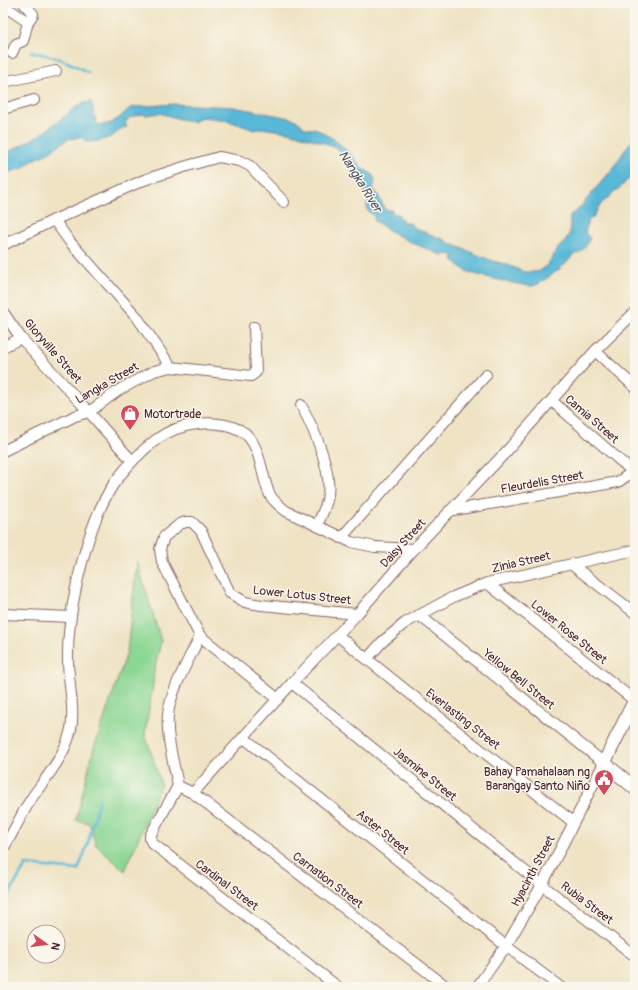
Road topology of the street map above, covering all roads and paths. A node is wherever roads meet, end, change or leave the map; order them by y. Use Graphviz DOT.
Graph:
graph roads {
  1 [pos="24,3"];
  2 [pos="10,10"];
  3 [pos="28,22"];
  4 [pos="12,53"];
  5 [pos="56,71"];
  6 [pos="3,82"];
  7 [pos="34,100"];
  8 [pos="3,109"];
  9 [pos="284,202"];
  10 [pos="54,220"];
  11 [pos="3,246"];
  12 [pos="3,312"];
  13 [pos="635,312"];
  14 [pos="254,327"];
  15 [pos="21,338"];
  16 [pos="3,347"];
  17 [pos="595,351"];
  18 [pos="171,367"];
  19 [pos="486,375"];
  20 [pos="635,387"];
  21 [pos="552,401"];
  22 [pos="301,405"];
  23 [pos="89,412"];
  24 [pos="3,451"];
  25 [pos="132,461"];
  26 [pos="634,471"];
  27 [pos="449,511"];
  28 [pos="317,526"];
  29 [pos="342,538"];
  30 [pos="414,549"];
  31 [pos="635,550"];
  32 [pos="572,565"];
  33 [pos="487,583"];
  34 [pos="635,613"];
  35 [pos="3,614"];
  36 [pos="357,614"];
  37 [pos="419,615"];
  38 [pos="70,617"];
  39 [pos="337,635"];
  40 [pos="200,636"];
  41 [pos="367,659"];
  42 [pos="292,683"];
  43 [pos="278,699"];
  44 [pos="635,701"];
  45 [pos="244,738"];
  46 [pos="604,763"];
  47 [pos="178,786"];
  48 [pos="635,788"];
  49 [pos="193,794"];
  50 [pos="574,822"];
  51 [pos="3,849"];
  52 [pos="542,885"];
  53 [pos="506,946"];
  54 [pos="635,956"];
  55 [pos="338,987"];
  56 [pos="447,987"];
  57 [pos="477,987"];
  58 [pos="560,987"];
  1 -- 3 [label="street"];
  2 -- 3 [label="street"];
  3 -- 4 [label="street"];
  5 -- 6 [label="street"];
  7 -- 8 [label="street"];
  9 -- 10 [label="street"];
  10 -- 11 [label="street"];
  10 -- 18 [label="street"];
  12 -- 15 [label="street, Gloryville Street"];
  13 -- 17 [label="street, Daisy Street"];
  14 -- 18 [label="street, Langka Street"];
  15 -- 16 [label="street"];
  15 -- 23 [label="street, Gloryville Street"];
  17 -- 20 [label="street"];
  17 -- 21 [label="street, Daisy Street"];
  18 -- 23 [label="street, Langka Street"];
  19 -- 29 [label="street"];
  21 -- 26 [label="street, Camia Street"];
  21 -- 27 [label="street, Daisy Street"];
  22 -- 28 [label="street"];
  23 -- 24 [label="street, Langka Street"];
  23 -- 25 [label="street, Gloryville Street"];
  25 -- 28 [label="street"];
  25 -- 38 [label="street"];
  26 -- 27 [label="street, Fleurdelis Street"];
  27 -- 30 [label="street, Daisy Street"];
  28 -- 29 [label="street"];
  29 -- 30 [label="street"];
  30 -- 36 [label="street, Daisy Street"];
  31 -- 32 [label="street, Zinia Street"];
  32 -- 33 [label="street, Zinia Street"];
  32 -- 34 [label="street"];
  33 -- 37 [label="street, Zinia Street"];
  33 -- 44 [label="street, Lower Rose Street"];
  35 -- 38 [label="street"];
  36 -- 39 [label="street, Daisy Street"];
  36 -- 40 [label="street, Lower Lotus Street"];
  37 -- 41 [label="street, Zinia Street"];
  37 -- 46 [label="street, Yellow Bell Street"];
  38 -- 51 [label="street"];
  39 -- 41 [label="street, Everlasting Street"];
  39 -- 42 [label="street, Daisy Street"];
  40 -- 43 [label="street"];
  40 -- 47 [label="street"];
  41 -- 50 [label="street, Everlasting Street"];
  42 -- 43 [label="street, Daisy Street"];
  42 -- 52 [label="street, Jasmine Street"];
  43 -- 45 [label="street, Daisy Street"];
  44 -- 46 [label="main road"];
  45 -- 49 [label="street, Daisy Street"];
  45 -- 53 [label="street, Aster Street"];
  46 -- 48 [label="main road"];
  46 -- 50 [label="street, Hyacinth Street"];
  47 -- 49 [label="street, Carnation Street"];
  47 -- 55 [label="street, Cardinal Street"];
  49 -- 56 [label="street, Carnation Street"];
  50 -- 52 [label="street, Hyacinth Street"];
  52 -- 53 [label="street, Hyacinth Street"];
  52 -- 54 [label="street, Rubia Street"];
  53 -- 57 [label="street, Hyacinth Street"];
  53 -- 58 [label="street, Aster Street"];
}
